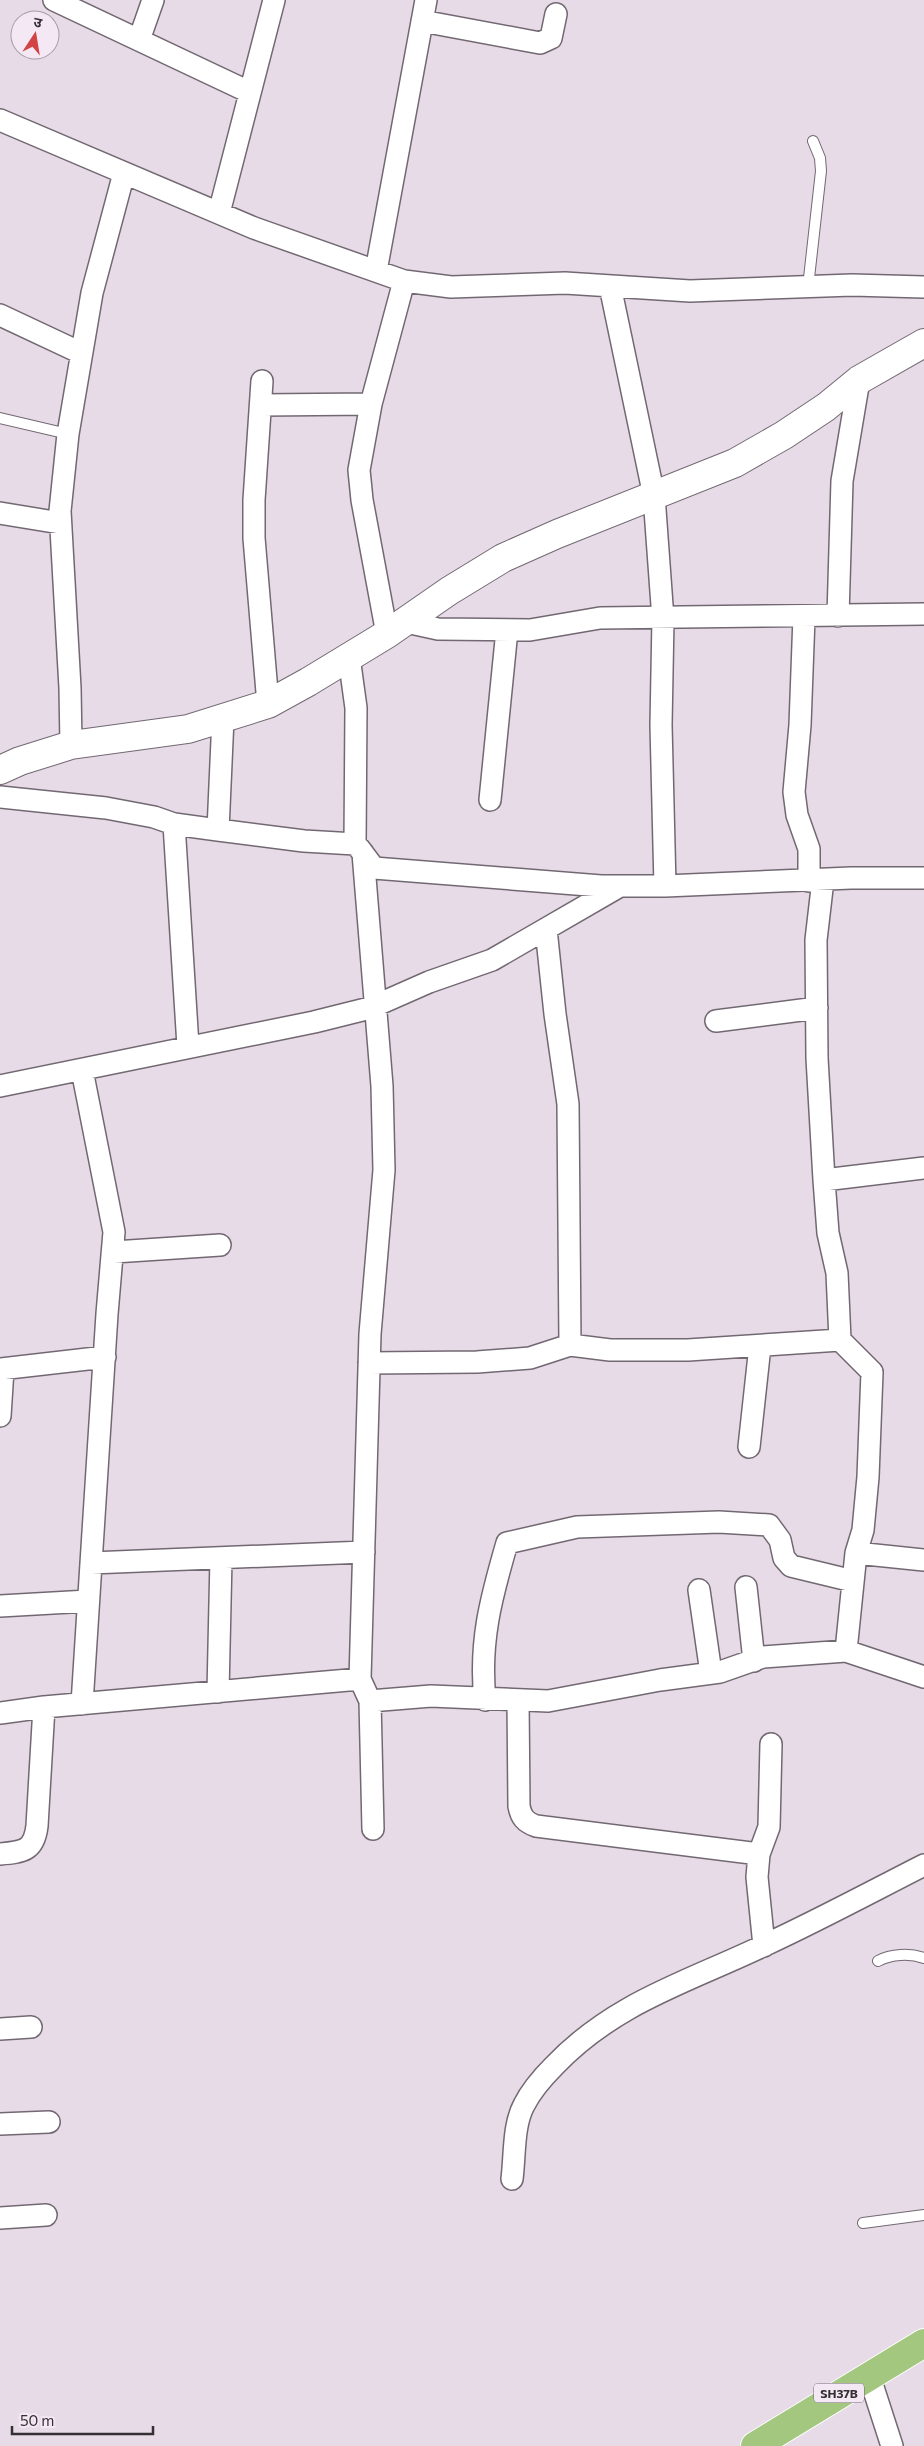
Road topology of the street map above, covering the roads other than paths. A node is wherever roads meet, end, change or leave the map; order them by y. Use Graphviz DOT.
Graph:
graph roads {
  1 [pos="54,0"];
  2 [pos="153,0"];
  3 [pos="274,0"];
  4 [pos="426,0"];
  5 [pos="556,14"];
  6 [pos="422,21"];
  7 [pos="139,40"];
  8 [pos="249,92"];
  9 [pos="0,120"];
  10 [pos="813,142"];
  11 [pos="124,173"];
  12 [pos="219,213"];
  13 [pos="376,271"];
  14 [pos="404,280"];
  15 [pos="610,286"];
  16 [pos="808,286"];
  17 [pos="924,287"];
  18 [pos="0,315"];
  19 [pos="924,343"];
  20 [pos="82,353"];
  21 [pos="859,380"];
  22 [pos="262,381"];
  23 [pos="261,404"];
  24 [pos="371,404"];
  25 [pos="0,418"];
  26 [pos="68,434"];
  27 [pos="654,496"];
  28 [pos="0,513"];
  29 [pos="60,523"];
  30 [pos="924,614"];
  31 [pos="838,616"];
  32 [pos="804,617"];
  33 [pos="663,619"];
  34 [pos="396,628"];
  35 [pos="507,630"];
  36 [pos="349,657"];
  37 [pos="268,704"];
  38 [pos="223,718"];
  39 [pos="71,745"];
  40 [pos="0,770"];
  41 [pos="0,797"];
  42 [pos="490,800"];
  43 [pos="174,824"];
  44 [pos="218,830"];
  45 [pos="359,849"];
  46 [pos="924,878"];
  47 [pos="816,880"];
  48 [pos="620,886"];
  49 [pos="665,886"];
  50 [pos="546,929"];
  51 [pos="375,1005"];
  52 [pos="817,1008"];
  53 [pos="716,1021"];
  54 [pos="188,1046"];
  55 [pos="82,1070"];
  56 [pos="0,1086"];
  57 [pos="924,1168"];
  58 [pos="824,1180"];
  59 [pos="220,1246"];
  60 [pos="114,1252"];
  61 [pos="840,1340"];
  62 [pos="570,1345"];
  63 [pos="760,1346"];
  64 [pos="104,1357"];
  65 [pos="370,1363"];
  66 [pos="2,1369"];
  67 [pos="0,1416"];
  68 [pos="748,1447"];
  69 [pos="364,1552"];
  70 [pos="856,1554"];
  71 [pos="221,1558"];
  72 [pos="924,1560"];
  73 [pos="91,1563"];
  74 [pos="853,1581"];
  75 [pos="746,1587"];
  76 [pos="698,1590"];
  77 [pos="88,1602"];
  78 [pos="0,1606"];
  79 [pos="846,1651"];
  80 [pos="754,1661"];
  81 [pos="711,1674"];
  82 [pos="924,1677"];
  83 [pos="360,1679"];
  84 [pos="218,1692"];
  85 [pos="486,1700"];
  86 [pos="518,1700"];
  87 [pos="370,1701"];
  88 [pos="82,1704"];
  89 [pos="44,1707"];
  90 [pos="0,1713"];
  91 [pos="771,1744"];
  92 [pos="373,1829"];
  93 [pos="0,1854"];
  94 [pos="759,1854"];
  95 [pos="924,1866"];
  96 [pos="764,1946"];
  97 [pos="924,1958"];
  98 [pos="878,1961"];
  99 [pos="31,2026"];
  100 [pos="0,2029"];
  101 [pos="50,2122"];
  102 [pos="0,2124"];
  103 [pos="512,2179"];
  104 [pos="46,2215"];
  105 [pos="924,2215"];
  106 [pos="0,2218"];
  107 [pos="863,2223"];
  108 [pos="924,2343"];
  109 [pos="869,2375"];
  110 [pos="755,2446"];
  111 [pos="892,2446"];
  1 -- 7 [label="street"];
  2 -- 7 [label="street"];
  3 -- 8 [label="street"];
  4 -- 6 [label="street"];
  5 -- 6 [label="street"];
  6 -- 13 [label="street"];
  7 -- 8 [label="street"];
  8 -- 12 [label="street"];
  9 -- 11 [label="street"];
  10 -- 16 [label="lane"];
  11 -- 12 [label="street"];
  11 -- 20 [label="street"];
  12 -- 13 [label="street"];
  13 -- 14 [label="street"];
  14 -- 15 [label="street"];
  14 -- 24 [label="street"];
  15 -- 16 [label="street"];
  15 -- 27 [label="street"];
  16 -- 17 [label="street"];
  18 -- 20 [label="street"];
  19 -- 21 [label="street"];
  20 -- 26 [label="street"];
  21 -- 27 [label="street"];
  21 -- 31 [label="street"];
  22 -- 23 [label="street"];
  23 -- 24 [label="street"];
  23 -- 37 [label="street"];
  24 -- 34 [label="street"];
  25 -- 26 [label="lane"];
  26 -- 29 [label="street"];
  27 -- 33 [label="street"];
  27 -- 34 [label="street"];
  28 -- 29 [label="street"];
  29 -- 39 [label="street"];
  30 -- 31 [label="street"];
  31 -- 32 [label="street"];
  32 -- 33 [label="street"];
  32 -- 47 [label="street"];
  33 -- 35 [label="street"];
  33 -- 49 [label="street"];
  34 -- 35 [label="street"];
  34 -- 36 [label="street"];
  35 -- 42 [label="street"];
  36 -- 37 [label="street"];
  36 -- 45 [label="street"];
  37 -- 38 [label="street"];
  38 -- 39 [label="street"];
  38 -- 44 [label="street"];
  39 -- 40 [label="street"];
  41 -- 43 [label="street"];
  43 -- 44 [label="street"];
  43 -- 54 [label="street"];
  44 -- 45 [label="street"];
  45 -- 48 [label="street"];
  45 -- 51 [label="street"];
  46 -- 47 [label="street"];
  47 -- 49 [label="street"];
  47 -- 52 [label="street"];
  48 -- 49 [label="street"];
  48 -- 50 [label="street"];
  50 -- 51 [label="street"];
  50 -- 62 [label="street"];
  51 -- 54 [label="street"];
  51 -- 65 [label="street"];
  52 -- 53 [label="street"];
  52 -- 58 [label="street"];
  54 -- 55 [label="street"];
  55 -- 56 [label="street"];
  55 -- 60 [label="street"];
  57 -- 58 [label="street"];
  58 -- 61 [label="street"];
  59 -- 60 [label="street"];
  60 -- 64 [label="street"];
  61 -- 63 [label="street"];
  61 -- 70 [label="street"];
  62 -- 63 [label="street"];
  62 -- 65 [label="street"];
  63 -- 68 [label="street"];
  64 -- 66 [label="street"];
  64 -- 73 [label="street"];
  65 -- 69 [label="street"];
  66 -- 67 [label="street"];
  69 -- 71 [label="street"];
  69 -- 83 [label="street"];
  70 -- 72 [label="street"];
  70 -- 74 [label="street"];
  71 -- 73 [label="street"];
  71 -- 84 [label="street"];
  73 -- 77 [label="street"];
  74 -- 79 [label="street"];
  74 -- 85 [label="street"];
  75 -- 80 [label="street"];
  76 -- 81 [label="street"];
  77 -- 78 [label="street"];
  77 -- 88 [label="street"];
  79 -- 80 [label="street"];
  79 -- 82 [label="street"];
  80 -- 81 [label="street"];
  81 -- 86 [label="street"];
  83 -- 84 [label="street"];
  83 -- 87 [label="street"];
  84 -- 88 [label="street"];
  85 -- 86 [label="street"];
  85 -- 87 [label="street"];
  86 -- 94 [label="street"];
  87 -- 92 [label="street"];
  88 -- 89 [label="street"];
  89 -- 90 [label="street"];
  89 -- 93 [label="street"];
  91 -- 94 [label="street"];
  94 -- 96 [label="street"];
  95 -- 96 [label="street"];
  96 -- 103 [label="street"];
  97 -- 98 [label="lane"];
  99 -- 100 [label="street"];
  101 -- 102 [label="street"];
  104 -- 106 [label="street"];
  105 -- 107 [label="lane"];
  108 -- 109 [label="main road, SH37B"];
  109 -- 110 [label="main road, SH37B"];
  109 -- 111 [label="street"];
}
